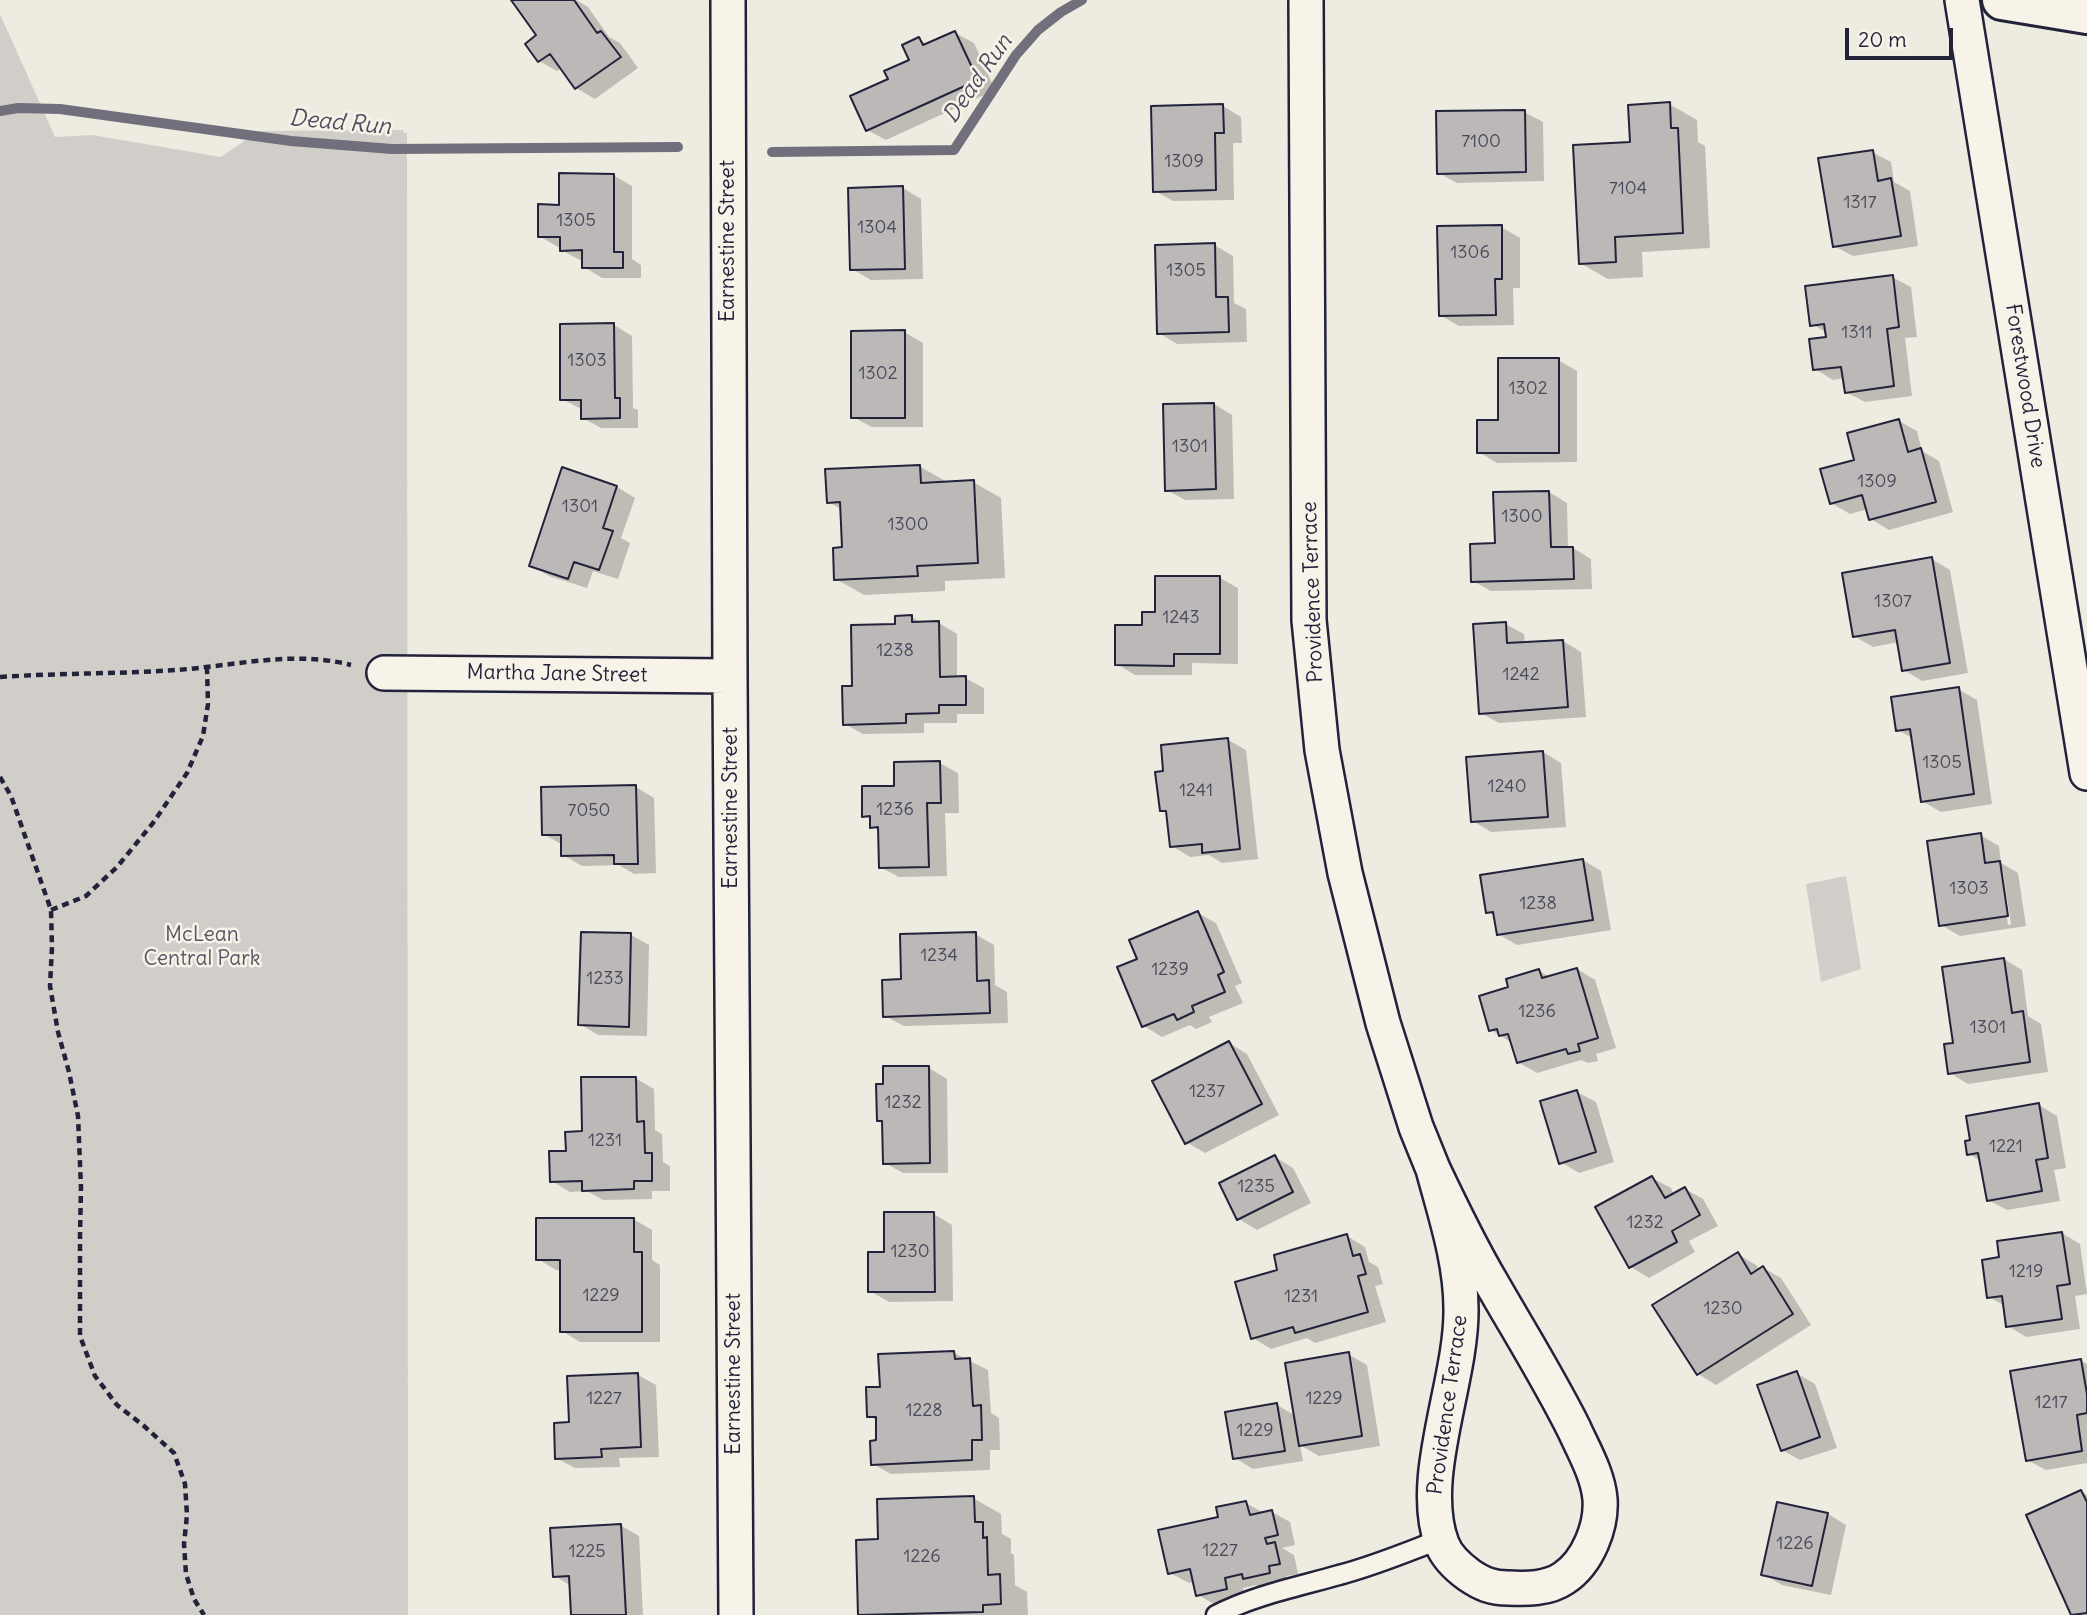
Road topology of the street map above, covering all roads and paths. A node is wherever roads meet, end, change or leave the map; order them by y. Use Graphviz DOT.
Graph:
graph roads {
  1 [pos="728,0"];
  2 [pos="1306,0"];
  3 [pos="1962,0"];
  4 [pos="2002,0"];
  5 [pos="2087,14"];
  6 [pos="207,668"];
  7 [pos="384,673"];
  8 [pos="730,676"];
  9 [pos="0,677"];
  10 [pos="2087,773"];
  11 [pos="0,777"];
  12 [pos="51,910"];
  13 [pos="1433,1169"];
  14 [pos="1441,1539"];
  15 [pos="204,1615"];
  16 [pos="736,1615"];
  17 [pos="1216,1615"];
  1 -- 8 [label="street, Earnestine Street"];
  2 -- 13 [label="street, Providence Terrace"];
  3 -- 10 [label="street, Forestwood Drive"];
  4 -- 5 [label="main road"];
  6 -- 7 [label="path"];
  6 -- 9 [label="path"];
  6 -- 12 [label="path"];
  7 -- 8 [label="street, Martha Jane Street"];
  8 -- 16 [label="street, Earnestine Street"];
  11 -- 12 [label="path"];
  12 -- 15 [label="path"];
  13 -- 14 [label="street, Providence Terrace"];
  13 -- 14 [label="street, Providence Terrace"];
  14 -- 17 [label="lane"];
}
